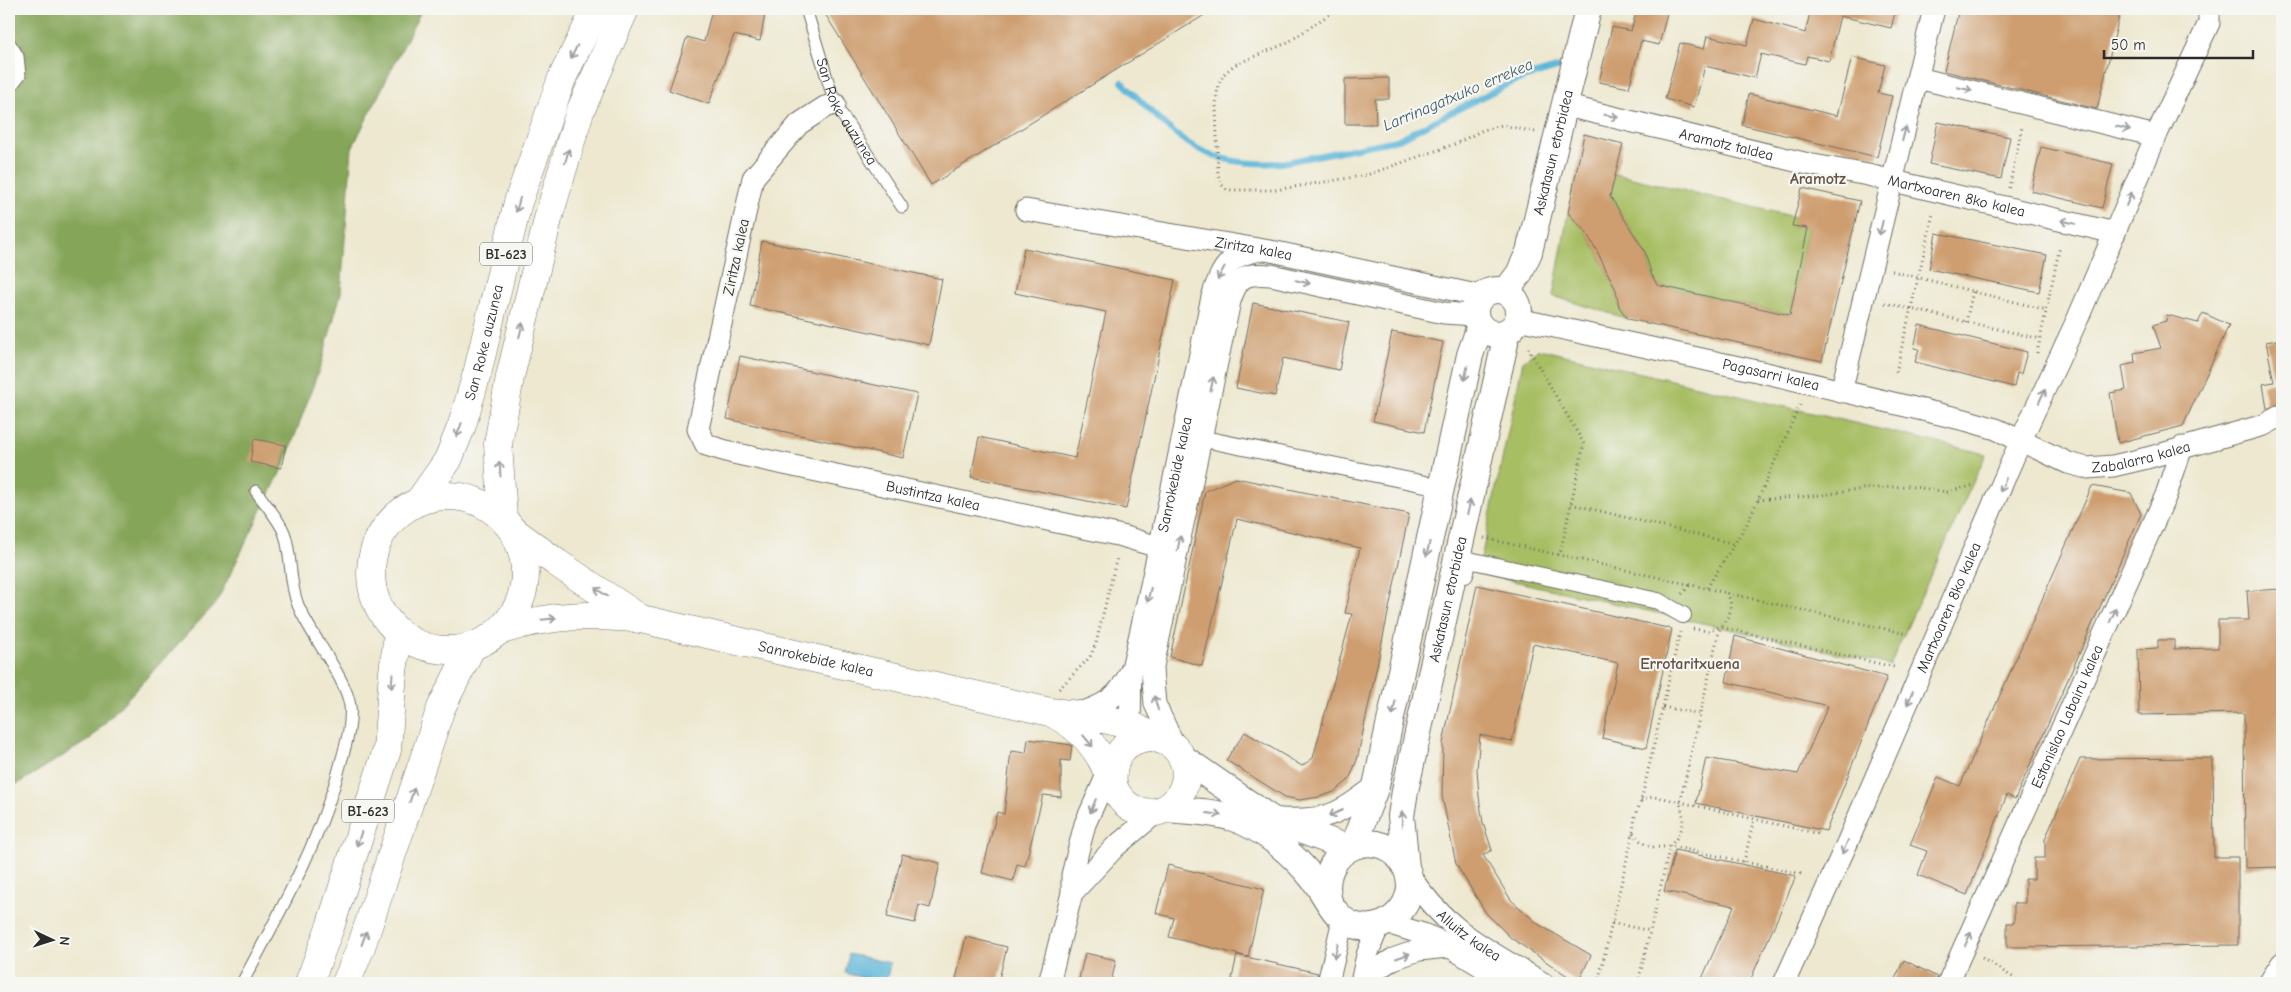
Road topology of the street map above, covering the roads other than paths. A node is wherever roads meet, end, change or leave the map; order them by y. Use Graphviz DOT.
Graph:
graph roads {
  1 [pos="596,9"];
  2 [pos="625,9"];
  3 [pos="806,9"];
  4 [pos="1588,9"];
  5 [pos="1934,9"];
  6 [pos="2209,9"];
  7 [pos="9,42"];
  8 [pos="1918,78"];
  9 [pos="9,89"];
  10 [pos="835,104"];
  11 [pos="1561,114"];
  12 [pos="2156,136"];
  13 [pos="1893,181"];
  14 [pos="902,207"];
  15 [pos="1026,210"];
  16 [pos="2115,233"];
  17 [pos="1261,250"];
  18 [pos="1255,273"];
  19 [pos="1491,318"];
  20 [pos="1841,392"];
  21 [pos="2276,422"];
  22 [pos="1209,440"];
  23 [pos="2021,440"];
  24 [pos="706,445"];
  25 [pos="2182,447"];
  26 [pos="1425,484"];
  27 [pos="256,491"];
  28 [pos="420,500"];
  29 [pos="509,524"];
  30 [pos="1161,548"];
  31 [pos="1465,575"];
  32 [pos="1683,615"];
  33 [pos="642,619"];
  34 [pos="502,630"];
  35 [pos="398,633"];
  36 [pos="471,648"];
  37 [pos="1132,670"];
  38 [pos="1054,702"];
  39 [pos="1078,714"];
  40 [pos="1161,742"];
  41 [pos="1113,767"];
  42 [pos="1376,786"];
  43 [pos="1161,810"];
  44 [pos="1271,819"];
  45 [pos="1351,847"];
  46 [pos="1407,870"];
  47 [pos="1072,893"];
  48 [pos="1336,911"];
  49 [pos="1383,925"];
  50 [pos="1448,947"];
  51 [pos="2282,963"];
  52 [pos="1361,981"];
  53 [pos="242,983"];
  54 [pos="309,983"];
  55 [pos="346,983"];
  56 [pos="1050,983"];
  57 [pos="1328,983"];
  58 [pos="1509,983"];
  59 [pos="1543,983"];
  60 [pos="1784,983"];
  61 [pos="1948,983"];
  62 [pos="2269,983"];
  1 -- 28 [label="main road, San Roke auzunea / BI-623, one-way"];
  29 -- 2 [label="main road, BI-623, one-way"];
  3 -- 10 [label="lane, San Roke auzunea"];
  4 -- 11 [label="street, Askatasun etorbidea"];
  5 -- 8 [label="street"];
  6 -- 12 [label="street, Martxoaren 8ko kalea"];
  7 -- 9 [label="lane"];
  8 -- 12 [label="street, one-way"];
  13 -- 8 [label="street, one-way"];
  10 -- 14 [label="lane, San Roke auzunea"];
  10 -- 24 [label="street, Ziritza kalea"];
  11 -- 13 [label="street, Aramotz taldea, one-way"];
  11 -- 19 [label="street, Askatasun etorbidea"];
  16 -- 12 [label="street, Martxoaren 8ko kalea, one-way"];
  16 -- 13 [label="street, Martxoaren 8ko kalea, one-way"];
  13 -- 20 [label="street, Martxoaren 8ko kalea, one-way"];
  15 -- 17 [label="street, Ziritza kalea"];
  23 -- 16 [label="street, Martxoaren 8ko kalea, one-way"];
  17 -- 19 [label="street, Ziritza kalea"];
  17 -- 30 [label="street, Sanrokebide kalea, one-way"];
  18 -- 19 [label="street, Ziritza kalea, one-way"];
  40 -- 18 [label="street, Sanrokebide kalea, one-way"];
  19 -- 20 [label="street, Pagasarri kalea"];
  19 -- 42 [label="street, Askatasun etorbidea, one-way"];
  46 -- 19 [label="street, Askatasun etorbidea, one-way"];
  20 -- 23 [label="street, Pagasarri kalea"];
  21 -- 25 [label="street, Zabalarra kalea"];
  22 -- 26 [label="street"];
  23 -- 25 [label="street, Zabalarra kalea"];
  23 -- 60 [label="street, Martxoaren 8ko kalea, one-way"];
  24 -- 30 [label="street, Bustintza kalea"];
  61 -- 25 [label="street, Estanislao Labairu kalea, one-way"];
  27 -- 53 [label="lane"];
  28 -- 29 [label="main road, BI-623"];
  28 -- 35 [label="main road, BI-623"];
  33 -- 29 [label="main road, one-way"];
  29 -- 34 [label="main road, BI-623"];
  30 -- 37 [label="street, Sanrokebide kalea, one-way"];
  31 -- 32 [label="street, Askatasun etorbidea"];
  34 -- 33 [label="main road, one-way"];
  33 -- 38 [label="main road, Sanrokebide kalea"];
  34 -- 36 [label="main road, BI-623"];
  35 -- 36 [label="main road, BI-623"];
  35 -- 54 [label="main road, BI-623, one-way"];
  55 -- 36 [label="main road, BI-623, one-way"];
  37 -- 39 [label="street"];
  37 -- 40 [label="street, Sanrokebide kalea"];
  38 -- 39 [label="main road"];
  38 -- 41 [label="main road, one-way"];
  39 -- 40 [label="main road"];
  40 -- 41 [label="main road"];
  40 -- 43 [label="main road"];
  40 -- 44 [label="street"];
  41 -- 43 [label="main road"];
  41 -- 47 [label="street, one-way"];
  42 -- 44 [label="street, one-way"];
  42 -- 45 [label="street, Askatasun etorbidea"];
  43 -- 47 [label="street"];
  43 -- 48 [label="street, one-way"];
  44 -- 45 [label="street"];
  45 -- 46 [label="street"];
  45 -- 48 [label="street"];
  46 -- 49 [label="street"];
  46 -- 59 [label="street, Alluitz kalea"];
  47 -- 56 [label="street"];
  48 -- 49 [label="street"];
  48 -- 57 [label="street, one-way"];
  49 -- 50 [label="street, Alluitz kalea"];
  49 -- 52 [label="street"];
  52 -- 50 [label="street, one-way"];
  50 -- 58 [label="street, Alluitz kalea"];
  51 -- 62 [label="street"];
}
